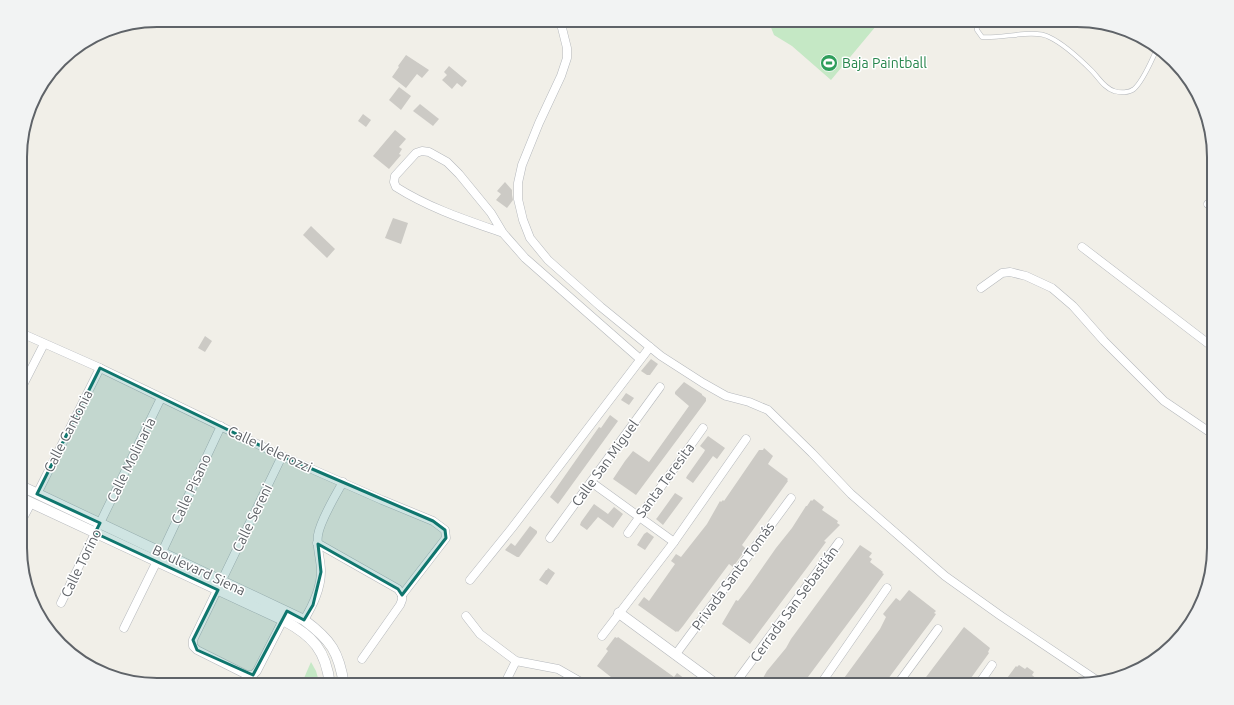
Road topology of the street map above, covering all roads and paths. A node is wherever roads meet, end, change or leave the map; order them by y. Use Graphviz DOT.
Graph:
graph roads {
  1 [pos="562,27"];
  2 [pos="977,27"];
  3 [pos="1155,53"];
  4 [pos="503,233"];
  5 [pos="1082,247"];
  6 [pos="981,288"];
  7 [pos="27,336"];
  8 [pos="1207,343"];
  9 [pos="44,344"];
  10 [pos="650,347"];
  11 [pos="640,359"];
  12 [pos="100,368"];
  13 [pos="27,377"];
  14 [pos="660,387"];
  15 [pos="161,398"];
  16 [pos="220,426"];
  17 [pos="703,428"];
  18 [pos="1207,430"];
  19 [pos="746,439"];
  20 [pos="282,456"];
  21 [pos="343,482"];
  22 [pos="591,482"];
  23 [pos="27,489"];
  24 [pos="37,494"];
  25 [pos="791,498"];
  26 [pos="27,501"];
  27 [pos="31,503"];
  28 [pos="27,511"];
  29 [pos="639,516"];
  30 [pos="100,523"];
  31 [pos="628,532"];
  32 [pos="95,533"];
  33 [pos="550,538"];
  34 [pos="674,542"];
  35 [pos="839,542"];
  36 [pos="317,543"];
  37 [pos="162,552"];
  38 [pos="156,561"];
  39 [pos="470,580"];
  40 [pos="220,586"];
  41 [pos="887,588"];
  42 [pos="402,595"];
  43 [pos="61,604"];
  44 [pos="619,613"];
  45 [pos="285,616"];
  46 [pos="466,616"];
  47 [pos="304,620"];
  48 [pos="124,628"];
  49 [pos="938,629"];
  50 [pos="602,636"];
  51 [pos="676,654"];
  52 [pos="362,659"];
  53 [pos="516,661"];
  54 [pos="992,664"];
  55 [pos="1092,677"];
  56 [pos="329,678"];
  57 [pos="343,678"];
  58 [pos="508,678"];
  59 [pos="574,678"];
  60 [pos="708,678"];
  61 [pos="739,678"];
  62 [pos="825,678"];
  63 [pos="902,678"];
  64 [pos="983,678"];
  1 -- 10 [label="street"];
  2 -- 3 [label="lane"];
  4 -- 4 [label="street"];
  4 -- 11 [label="street"];
  5 -- 8 [label="street"];
  6 -- 18 [label="street"];
  7 -- 9 [label="street, Calle Velerozzi"];
  9 -- 12 [label="street, Calle Velerozzi"];
  9 -- 13 [label="street"];
  10 -- 11 [label="street"];
  10 -- 55 [label="street"];
  11 -- 39 [label="street"];
  12 -- 15 [label="street, Calle Velerozzi"];
  12 -- 24 [label="street, Calle Cantonia"];
  14 -- 22 [label="street, Calle San Miguel"];
  15 -- 16 [label="street, Calle Velerozzi"];
  15 -- 30 [label="street, Calle Molinaria"];
  16 -- 20 [label="street, Calle Velerozzi"];
  16 -- 37 [label="street, Calle Pisano"];
  17 -- 29 [label="street, Santa Teresita"];
  19 -- 34 [label="street"];
  20 -- 21 [label="street, Calle Velerozzi"];
  20 -- 40 [label="street, Calle Sereni"];
  21 -- 36 [label="street"];
  21 -- 42 [label="street, Calle Velerozzi"];
  22 -- 29 [label="street"];
  22 -- 33 [label="street, Calle San Miguel"];
  23 -- 24 [label="street, Boulevard Siena"];
  24 -- 30 [label="street, Boulevard Siena"];
  25 -- 51 [label="street, Privada Santo Tomás"];
  26 -- 27 [label="street, Boulevard Siena"];
  27 -- 28 [label="street"];
  27 -- 32 [label="street, Boulevard Siena"];
  29 -- 31 [label="street, Santa Teresita"];
  29 -- 34 [label="street"];
  30 -- 32 [label="street, Calle Torino"];
  30 -- 37 [label="street, Boulevard Siena"];
  32 -- 38 [label="street, Boulevard Siena"];
  32 -- 43 [label="street, Calle Torino"];
  34 -- 44 [label="street"];
  35 -- 61 [label="street, Cerrada San Sebastián"];
  36 -- 42 [label="street"];
  36 -- 47 [label="street"];
  37 -- 40 [label="street, Boulevard Siena"];
  38 -- 40 [label="street, Boulevard Siena"];
  38 -- 48 [label="street"];
  40 -- 45 [label="street, Boulevard Siena"];
  40 -- 45 [label="street, Calle Sereni"];
  41 -- 62 [label="street"];
  42 -- 52 [label="street, Calle Velerozzi"];
  44 -- 50 [label="street"];
  44 -- 51 [label="street"];
  45 -- 47 [label="street, Boulevard Siena"];
  45 -- 56 [label="street, Boulevard Siena"];
  46 -- 53 [label="street"];
  47 -- 57 [label="street, Boulevard Siena"];
  49 -- 63 [label="street"];
  51 -- 60 [label="street"];
  53 -- 58 [label="street"];
  53 -- 59 [label="street"];
  54 -- 64 [label="street"];
}
